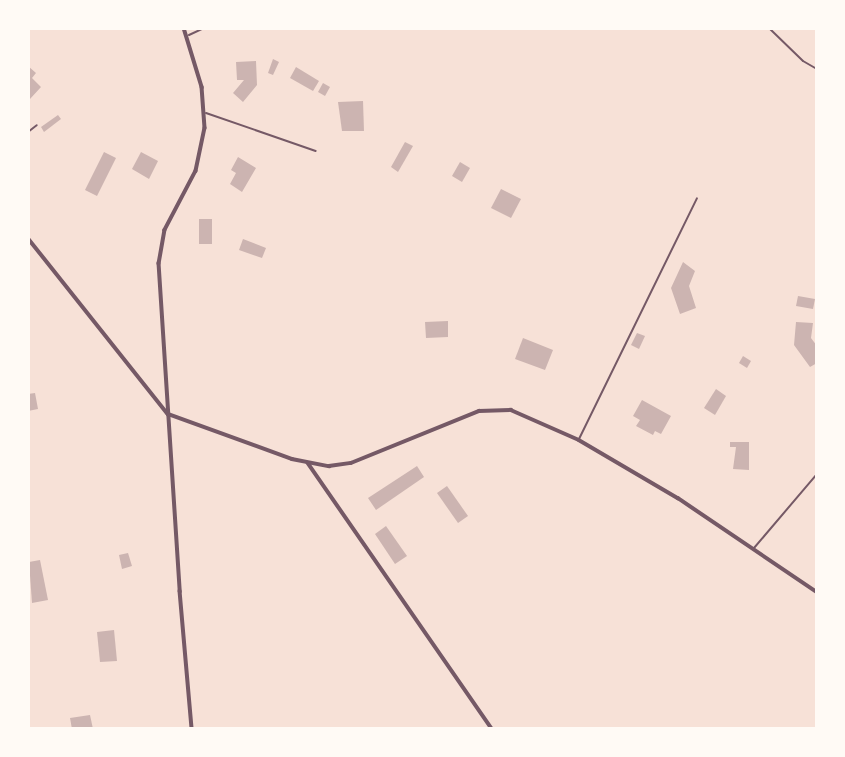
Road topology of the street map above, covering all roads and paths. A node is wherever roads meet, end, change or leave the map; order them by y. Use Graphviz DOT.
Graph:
graph roads {
  1 [pos="184,28"];
  2 [pos="204,28"];
  3 [pos="769,28"];
  4 [pos="187,36"];
  5 [pos="817,69"];
  6 [pos="206,113"];
  7 [pos="37,125"];
  8 [pos="28,132"];
  9 [pos="316,151"];
  10 [pos="697,198"];
  11 [pos="28,238"];
  12 [pos="168,414"];
  13 [pos="579,440"];
  14 [pos="308,463"];
  15 [pos="817,474"];
  16 [pos="753,549"];
  17 [pos="817,592"];
  18 [pos="192,729"];
  19 [pos="492,729"];
  1 -- 4 [label="street"];
  2 -- 4 [label="lane"];
  3 -- 5 [label="lane"];
  4 -- 6 [label="street"];
  6 -- 9 [label="lane"];
  6 -- 12 [label="street"];
  7 -- 8 [label="lane"];
  10 -- 13 [label="lane"];
  11 -- 12 [label="street"];
  12 -- 14 [label="street"];
  12 -- 18 [label="street"];
  13 -- 14 [label="street"];
  13 -- 16 [label="street"];
  14 -- 19 [label="street"];
  15 -- 16 [label="lane"];
  16 -- 17 [label="street"];
}
